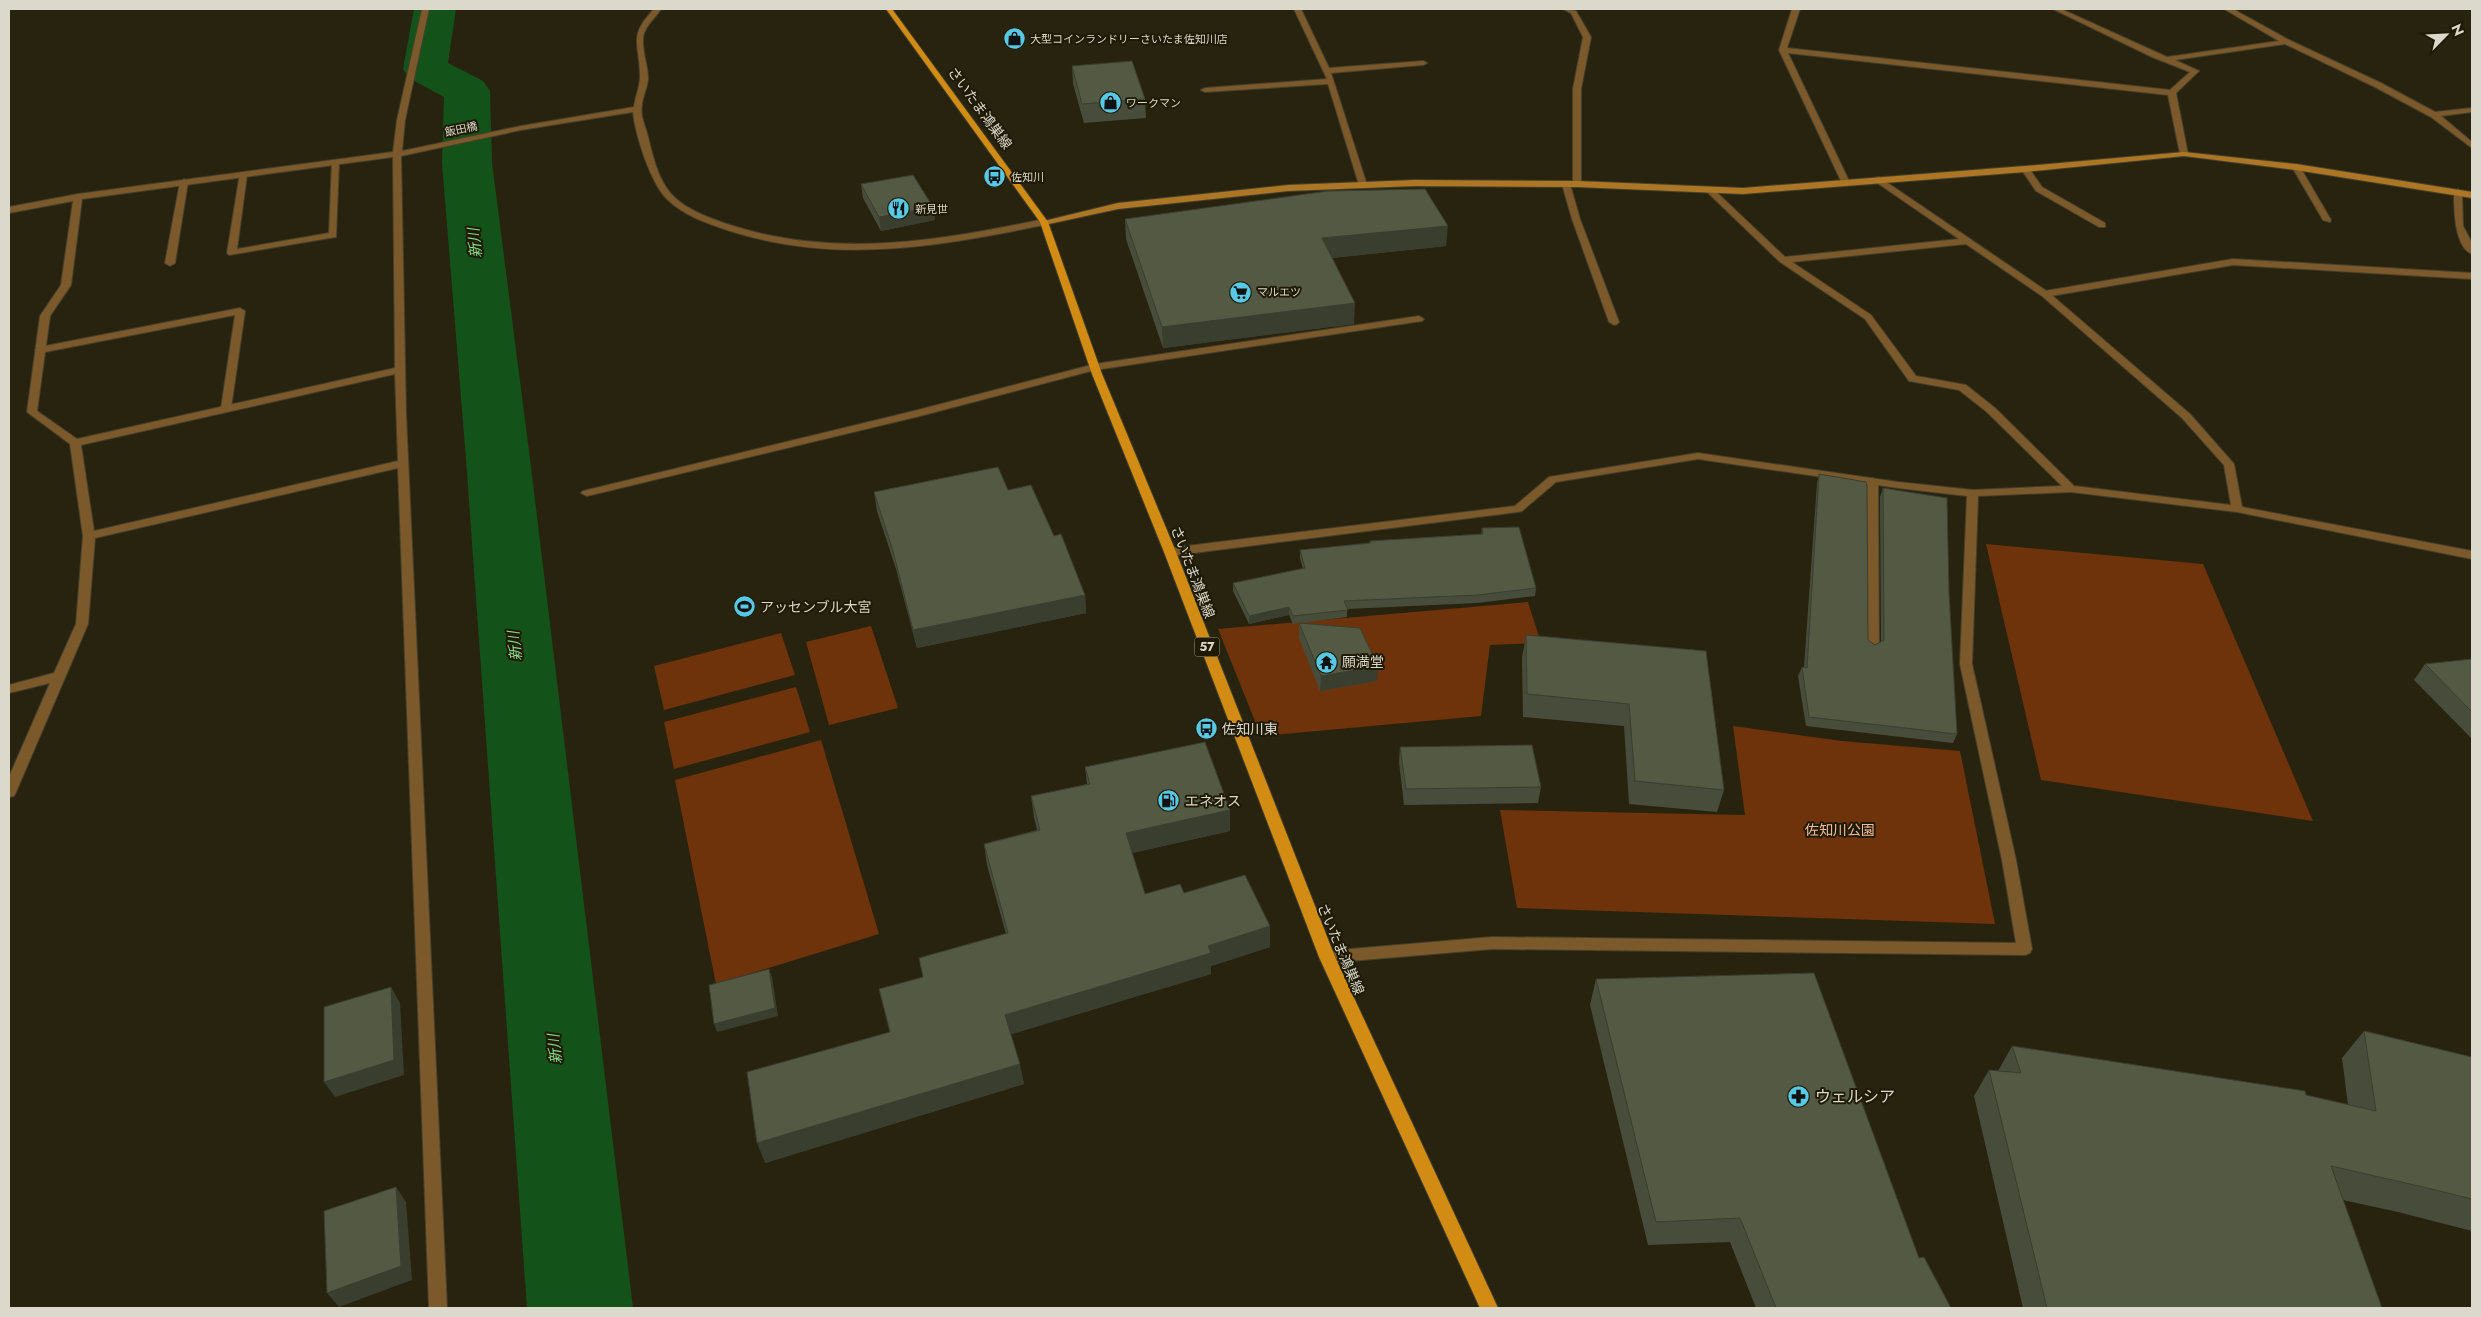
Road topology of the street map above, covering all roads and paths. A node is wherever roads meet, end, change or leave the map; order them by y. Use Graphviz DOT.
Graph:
graph roads {
  1 [pos="425,9"];
  2 [pos="658,9"];
  3 [pos="889,9"];
  4 [pos="1297,9"];
  5 [pos="1566,9"];
  6 [pos="1796,9"];
  7 [pos="2056,9"];
  8 [pos="2228,9"];
  9 [pos="2286,42"];
  10 [pos="1782,50"];
  11 [pos="2166,60"];
  12 [pos="1423,63"];
  13 [pos="1326,71"];
  14 [pos="1331,81"];
  15 [pos="1205,90"];
  16 [pos="2172,93"];
  17 [pos="636,109"];
  18 [pos="2472,110"];
  19 [pos="2434,115"];
  20 [pos="2472,146"];
  21 [pos="402,153"];
  22 [pos="2184,154"];
  23 [pos="335,162"];
  24 [pos="2296,167"];
  25 [pos="2025,169"];
  26 [pos="243,175"];
  27 [pos="1879,180"];
  28 [pos="184,182"];
  29 [pos="1846,183"];
  30 [pos="1566,184"];
  31 [pos="1577,184"];
  32 [pos="1363,185"];
  33 [pos="1708,189"];
  34 [pos="2458,192"];
  35 [pos="2472,195"];
  36 [pos="78,197"];
  37 [pos="9,210"];
  38 [pos="2326,220"];
  39 [pos="1044,222"];
  40 [pos="2102,225"];
  41 [pos="1969,241"];
  42 [pos="2472,251"];
  43 [pos="1783,260"];
  44 [pos="170,263"];
  45 [pos="2472,276"];
  46 [pos="2045,294"];
  47 [pos="1419,319"];
  48 [pos="1614,322"];
  49 [pos="40,350"];
  50 [pos="1094,367"];
  51 [pos="400,370"];
  52 [pos="226,408"];
  53 [pos="75,444"];
  54 [pos="404,463"];
  55 [pos="1872,481"];
  56 [pos="2071,488"];
  57 [pos="588,493"];
  58 [pos="1973,493"];
  59 [pos="2237,509"];
  60 [pos="89,536"];
  61 [pos="1170,552"];
  62 [pos="2472,555"];
  63 [pos="1873,649"];
  64 [pos="58,677"];
  65 [pos="9,689"];
  66 [pos="9,792"];
  67 [pos="1327,957"];
  68 [pos="438,1308"];
  69 [pos="1489,1308"];
  1 -- 21 [label="street"];
  2 -- 17 [label="street"];
  3 -- 39 [label="main road, さいたま鴻巣線 / 57"];
  4 -- 13 [label="street"];
  5 -- 31 [label="street"];
  6 -- 10 [label="street"];
  7 -- 11 [label="street"];
  8 -- 9 [label="street"];
  9 -- 11 [label="street"];
  9 -- 19 [label="street"];
  10 -- 16 [label="street"];
  10 -- 29 [label="street"];
  11 -- 16 [label="street"];
  12 -- 13 [label="street"];
  13 -- 14 [label="street"];
  14 -- 15 [label="street"];
  14 -- 32 [label="street"];
  16 -- 22 [label="street"];
  17 -- 21 [label="street, 飯田橋"];
  17 -- 39 [label="street"];
  18 -- 19 [label="street"];
  19 -- 20 [label="street"];
  21 -- 23 [label="street, 飯田橋"];
  21 -- 51 [label="street"];
  22 -- 24 [label="street"];
  22 -- 25 [label="street"];
  23 -- 26 [label="street, 飯田橋"];
  23 -- 26 [label="street"];
  24 -- 34 [label="street"];
  24 -- 38 [label="street"];
  25 -- 27 [label="street"];
  25 -- 40 [label="street"];
  26 -- 28 [label="street, 飯田橋"];
  27 -- 29 [label="street"];
  27 -- 41 [label="street"];
  28 -- 36 [label="street, 飯田橋"];
  28 -- 44 [label="street"];
  29 -- 33 [label="street"];
  30 -- 31 [label="street"];
  30 -- 32 [label="street"];
  30 -- 48 [label="street"];
  31 -- 33 [label="street"];
  32 -- 39 [label="street"];
  33 -- 43 [label="street"];
  34 -- 35 [label="street"];
  34 -- 42 [label="street"];
  36 -- 37 [label="street, 飯田橋"];
  36 -- 49 [label="street"];
  39 -- 50 [label="main road, さいたま鴻巣線 / 57"];
  41 -- 43 [label="street"];
  41 -- 46 [label="street"];
  43 -- 56 [label="street"];
  45 -- 46 [label="street"];
  46 -- 59 [label="street"];
  47 -- 50 [label="street"];
  49 -- 52 [label="street"];
  49 -- 53 [label="street"];
  50 -- 57 [label="street"];
  50 -- 61 [label="main road, さいたま鴻巣線 / 57"];
  51 -- 52 [label="street"];
  51 -- 54 [label="street"];
  52 -- 53 [label="street"];
  53 -- 60 [label="street"];
  54 -- 60 [label="street"];
  54 -- 68 [label="street"];
  55 -- 58 [label="street"];
  55 -- 61 [label="street"];
  55 -- 63 [label="street"];
  56 -- 58 [label="street"];
  56 -- 59 [label="street"];
  58 -- 67 [label="street"];
  59 -- 62 [label="street"];
  60 -- 64 [label="street"];
  61 -- 67 [label="main road, さいたま鴻巣線 / 57"];
  64 -- 65 [label="street"];
  64 -- 66 [label="street"];
  67 -- 69 [label="main road, さいたま鴻巣線 / 57"];
}
